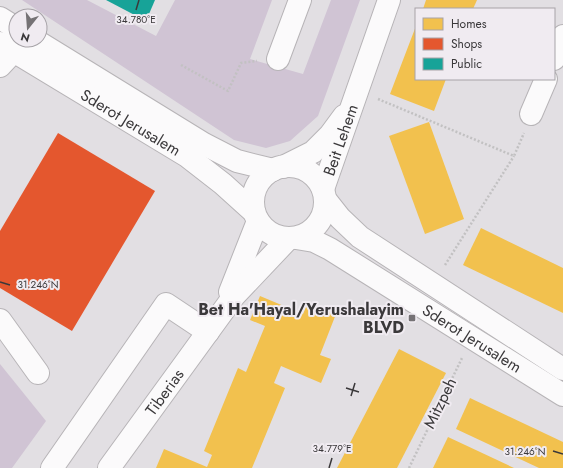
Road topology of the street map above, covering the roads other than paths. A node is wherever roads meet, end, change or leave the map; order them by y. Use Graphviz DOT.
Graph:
graph roads {
  1 [pos="300,0"];
  2 [pos="389,0"];
  3 [pos="563,36"];
  4 [pos="48,48"];
  5 [pos="4,54"];
  6 [pos="555,56"];
  7 [pos="278,59"];
  8 [pos="546,80"];
  9 [pos="358,91"];
  10 [pos="531,114"];
  11 [pos="278,168"];
  12 [pos="324,194"];
  13 [pos="256,216"];
  14 [pos="292,238"];
  15 [pos="0,320"];
  16 [pos="214,324"];
  17 [pos="563,369"];
  18 [pos="38,373"];
  19 [pos="563,395"];
  20 [pos="52,468"];
  21 [pos="109,468"];
  1 -- 7 [label="street"];
  2 -- 9 [label="street, Beit Lehem"];
  3 -- 6 [label="street"];
  4 -- 11 [label="street, Sderot Jerusalem"];
  5 -- 13 [label="street, Sderot Jerusalem"];
  8 -- 10 [label="street"];
  9 -- 11 [label="street, Beit Lehem"];
  9 -- 12 [label="street, Beit Lehem"];
  11 -- 12 [label="street"];
  11 -- 13 [label="street"];
  12 -- 14 [label="street"];
  12 -- 17 [label="street, Sderot Jerusalem"];
  13 -- 14 [label="street"];
  13 -- 16 [label="street, Tiberias"];
  14 -- 16 [label="street, Tiberias"];
  14 -- 19 [label="street, Sderot Jerusalem"];
  15 -- 18 [label="street"];
  16 -- 20 [label="street"];
  16 -- 21 [label="street, Tiberias"];
}
